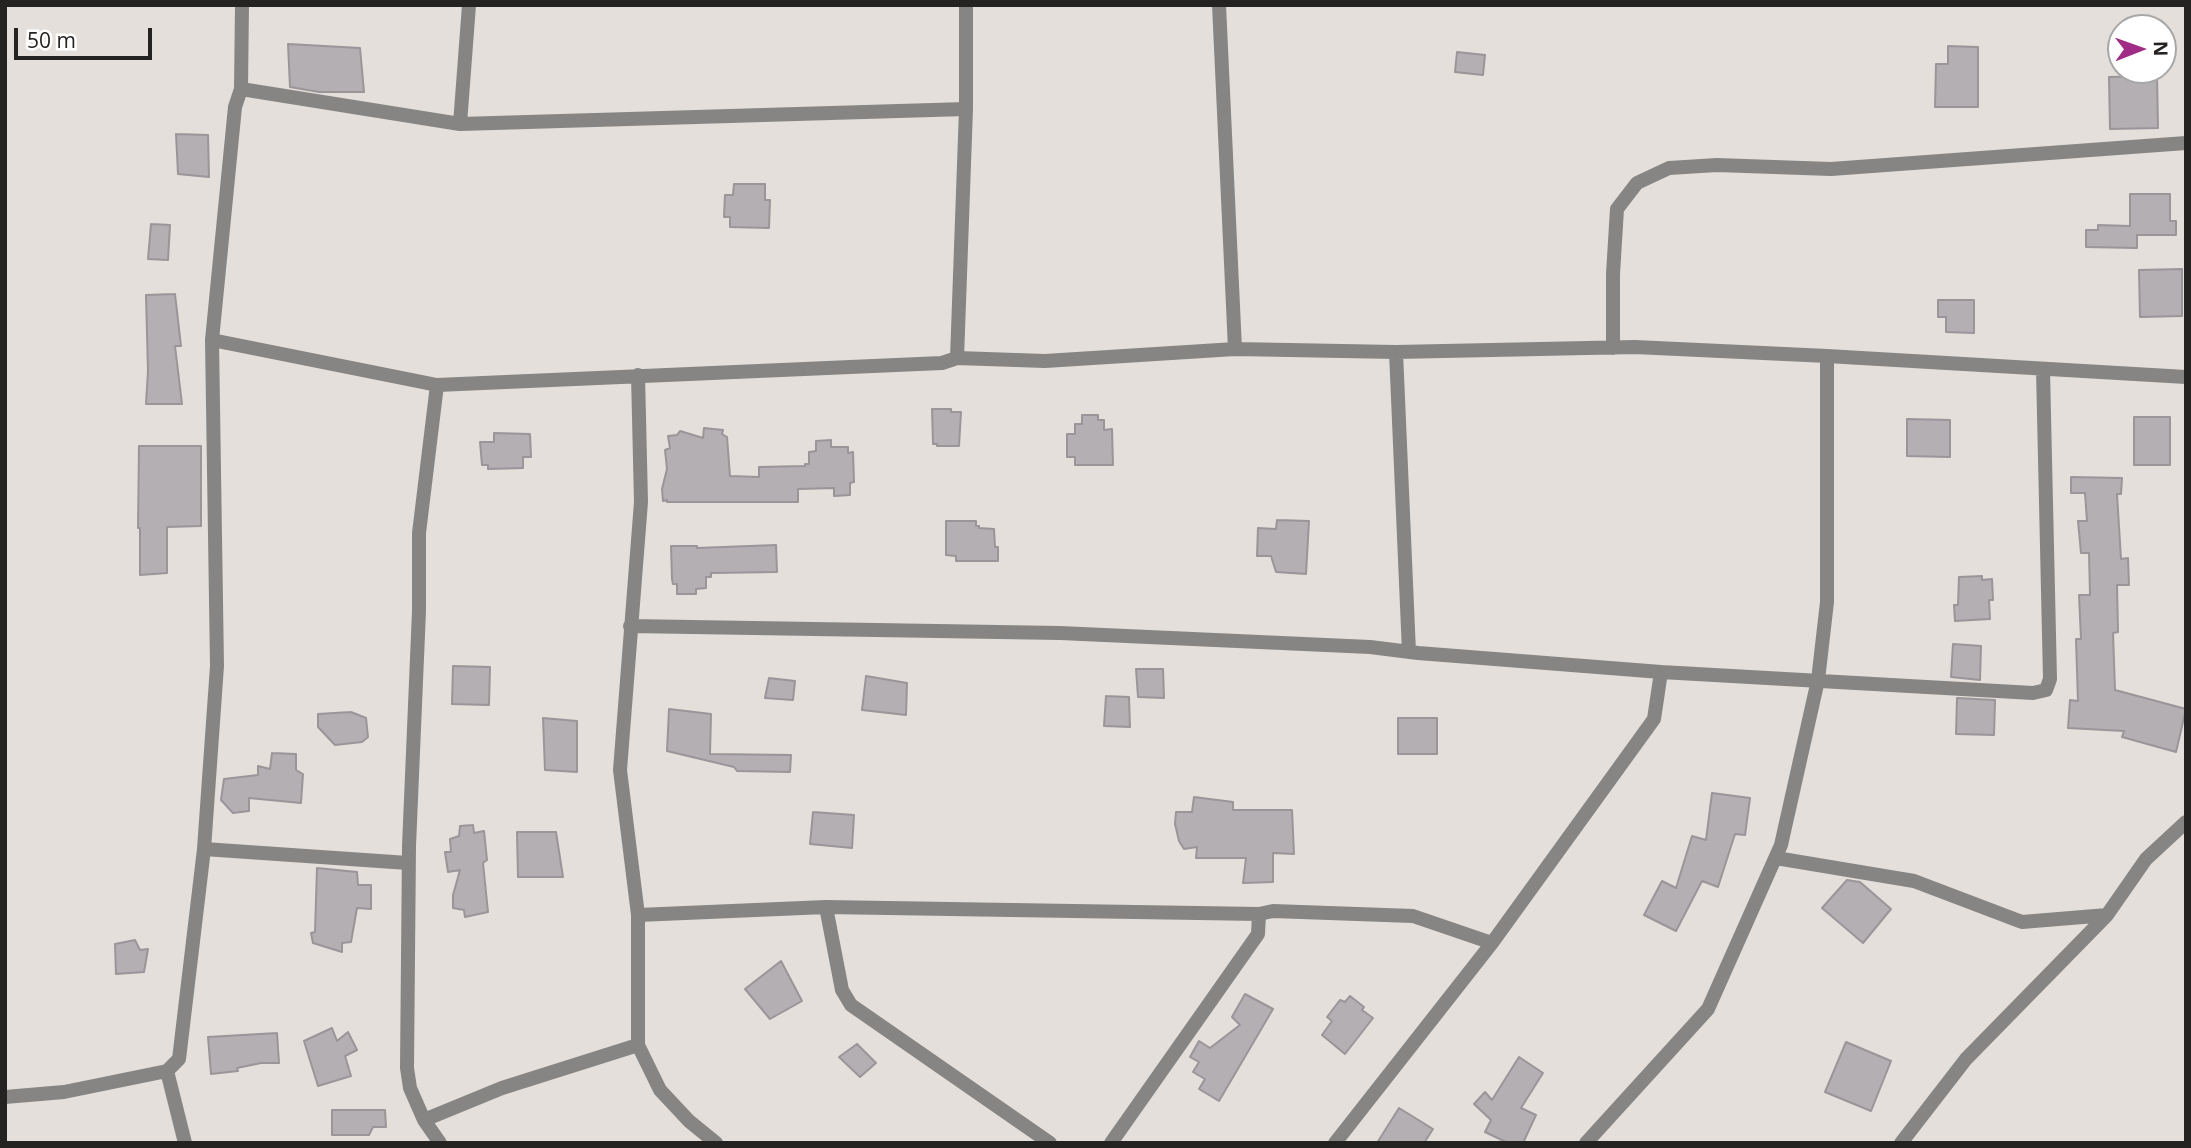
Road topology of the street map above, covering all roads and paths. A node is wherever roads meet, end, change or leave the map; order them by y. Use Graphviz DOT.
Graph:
graph roads {
  1 [pos="242,5"];
  2 [pos="469,5"];
  3 [pos="966,5"];
  4 [pos="1220,5"];
  5 [pos="241,89"];
  6 [pos="966,109"];
  7 [pos="460,124"];
  8 [pos="2186,143"];
  9 [pos="212,340"];
  10 [pos="1613,348"];
  11 [pos="1235,349"];
  12 [pos="1396,352"];
  13 [pos="1827,356"];
  14 [pos="957,358"];
  15 [pos="2043,370"];
  16 [pos="638,375"];
  17 [pos="2186,377"];
  18 [pos="437,385"];
  19 [pos="630,626"];
  20 [pos="1409,652"];
  21 [pos="1661,671"];
  22 [pos="1818,680"];
  23 [pos="2186,822"];
  24 [pos="204,849"];
  25 [pos="1776,858"];
  26 [pos="408,863"];
  27 [pos="826,907"];
  28 [pos="1259,914"];
  29 [pos="638,915"];
  30 [pos="2107,915"];
  31 [pos="1492,943"];
  32 [pos="638,1045"];
  33 [pos="167,1071"];
  34 [pos="5,1097"];
  35 [pos="424,1120"];
  36 [pos="185,1143"];
  37 [pos="440,1143"];
  38 [pos="716,1143"];
  39 [pos="1050,1143"];
  40 [pos="1111,1143"];
  41 [pos="1335,1143"];
  42 [pos="1586,1143"];
  43 [pos="1901,1143"];
  1 -- 5 [label="street"];
  2 -- 7 [label="street"];
  3 -- 6 [label="street"];
  4 -- 11 [label="street"];
  5 -- 7 [label="street"];
  5 -- 9 [label="street"];
  6 -- 7 [label="street"];
  6 -- 14 [label="street"];
  8 -- 10 [label="street"];
  9 -- 18 [label="street"];
  9 -- 24 [label="street"];
  10 -- 12 [label="street"];
  10 -- 13 [label="street"];
  11 -- 12 [label="street"];
  11 -- 14 [label="street"];
  12 -- 20 [label="street"];
  13 -- 15 [label="street"];
  13 -- 22 [label="street"];
  14 -- 16 [label="street"];
  15 -- 17 [label="street"];
  15 -- 22 [label="street"];
  16 -- 18 [label="street"];
  16 -- 19 [label="street"];
  18 -- 26 [label="street"];
  19 -- 20 [label="street"];
  19 -- 29 [label="street"];
  20 -- 21 [label="street"];
  21 -- 22 [label="street"];
  21 -- 31 [label="street"];
  22 -- 25 [label="street"];
  23 -- 30 [label="street"];
  24 -- 26 [label="street"];
  24 -- 33 [label="street"];
  25 -- 30 [label="street"];
  25 -- 42 [label="street"];
  26 -- 35 [label="street"];
  27 -- 28 [label="street"];
  27 -- 29 [label="street"];
  27 -- 39 [label="street"];
  28 -- 31 [label="street"];
  28 -- 40 [label="street"];
  29 -- 32 [label="street"];
  30 -- 43 [label="street"];
  31 -- 41 [label="street"];
  32 -- 35 [label="street"];
  32 -- 38 [label="street"];
  33 -- 34 [label="street"];
  33 -- 36 [label="street"];
  35 -- 37 [label="street"];
}
